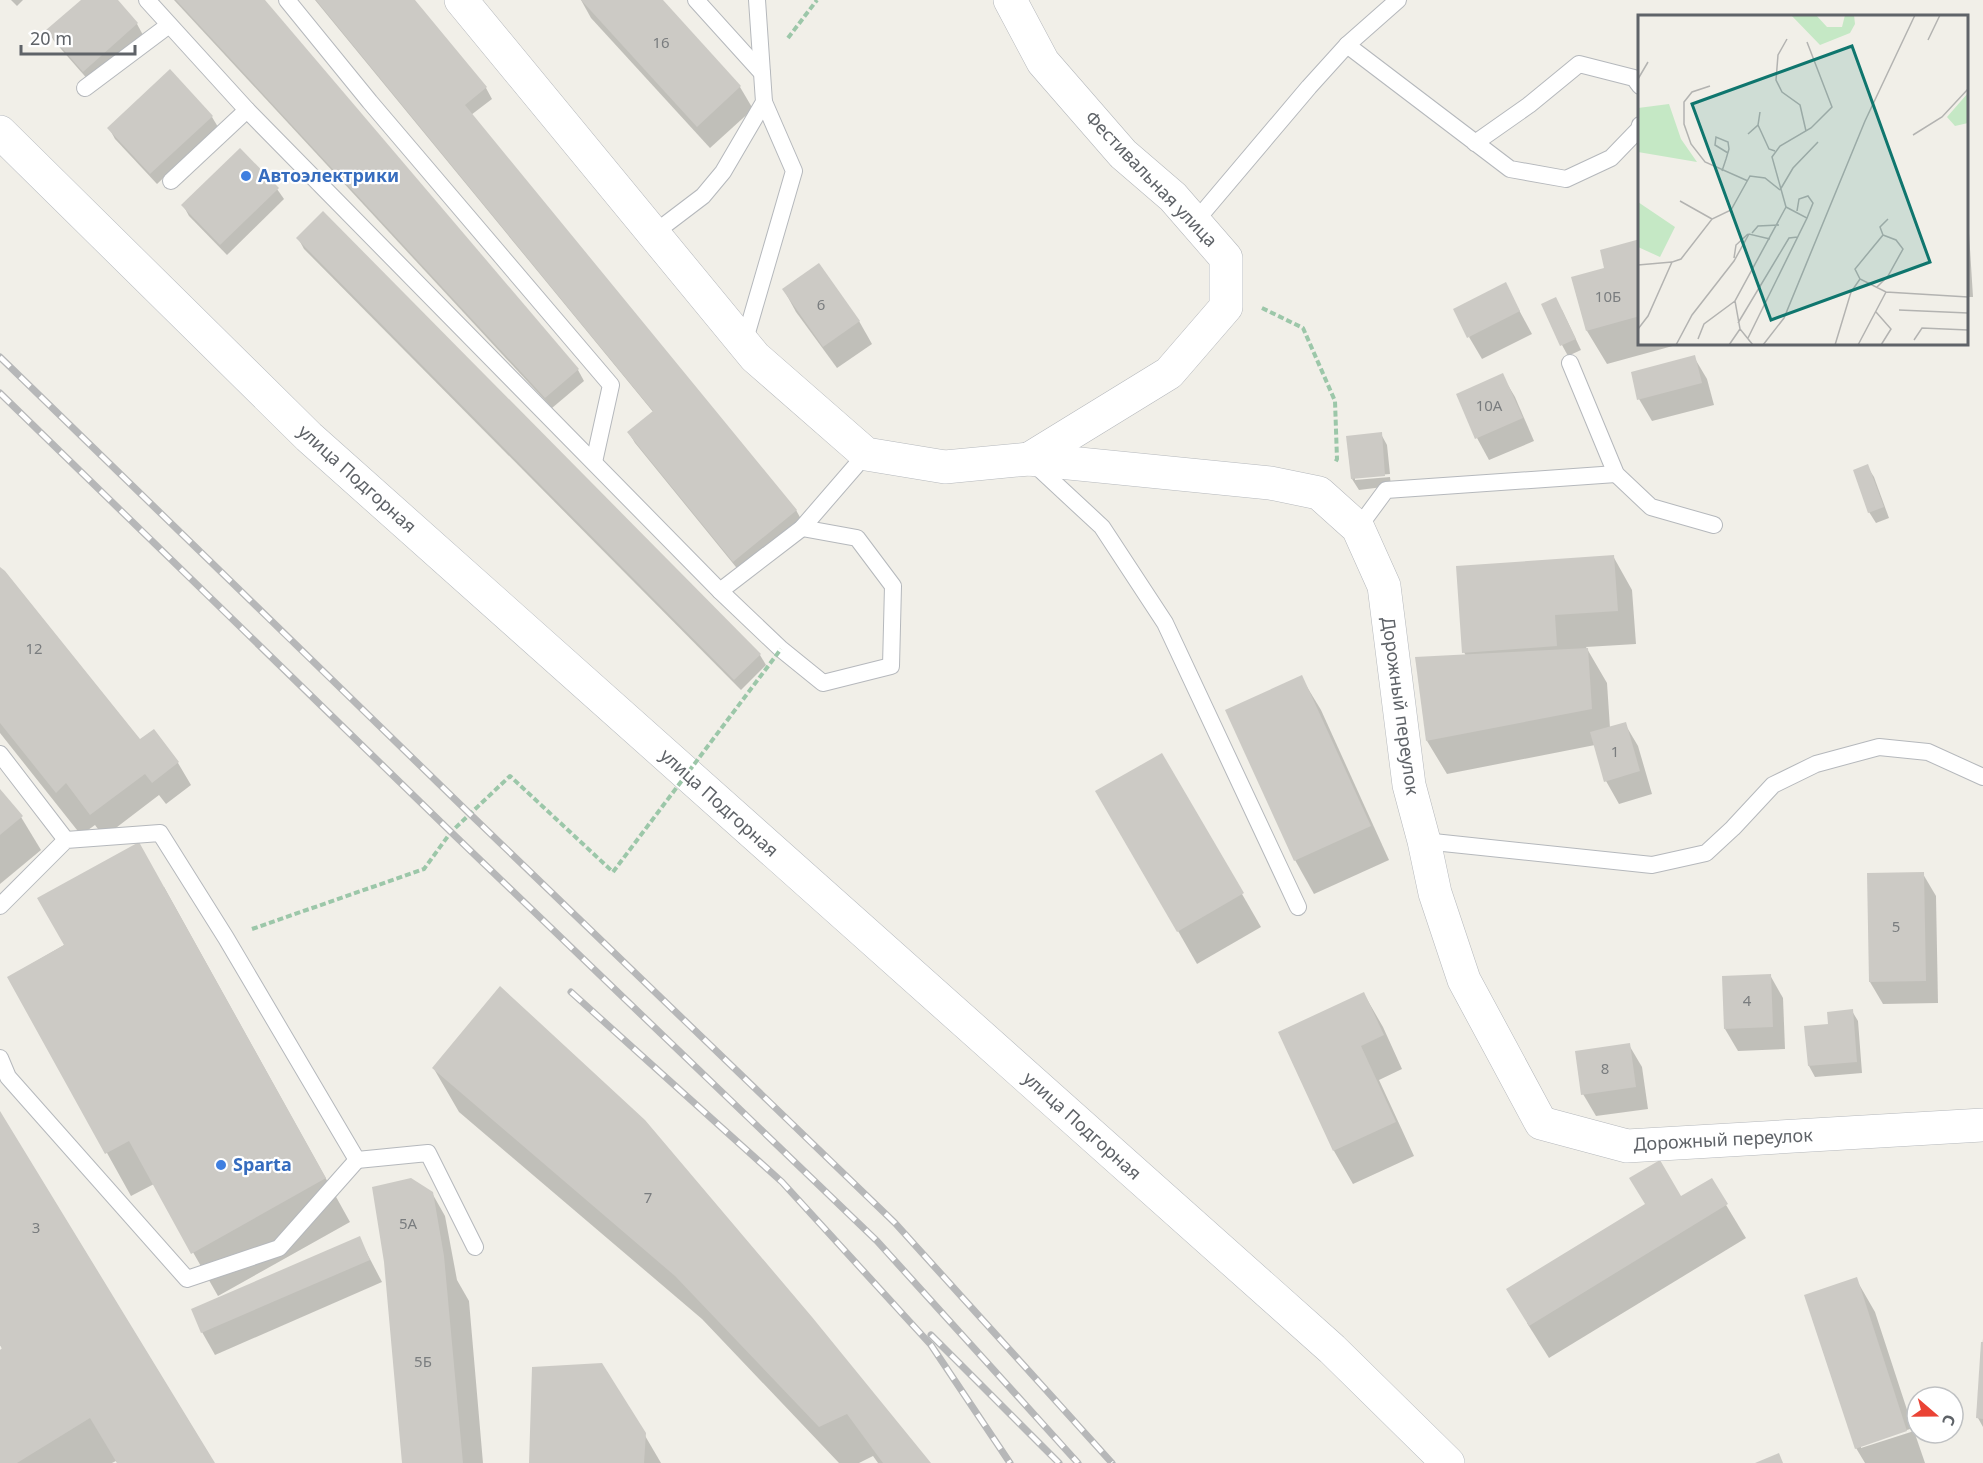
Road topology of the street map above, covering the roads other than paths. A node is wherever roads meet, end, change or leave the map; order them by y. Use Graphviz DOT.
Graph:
graph roads {
  1 [pos="147,0"];
  2 [pos="286,0"];
  3 [pos="461,0"];
  4 [pos="696,0"];
  5 [pos="758,0"];
  6 [pos="1010,0"];
  7 [pos="1398,0"];
  8 [pos="169,25"];
  9 [pos="1347,45"];
  10 [pos="762,73"];
  11 [pos="1638,83"];
  12 [pos="85,88"];
  13 [pos="764,102"];
  14 [pos="247,110"];
  15 [pos="1638,130"];
  16 [pos="0,132"];
  17 [pos="1475,143"];
  18 [pos="171,181"];
  19 [pos="1194,223"];
  20 [pos="653,234"];
  21 [pos="744,343"];
  22 [pos="1570,363"];
  23 [pos="866,454"];
  24 [pos="1029,459"];
  25 [pos="594,462"];
  26 [pos="1616,474"];
  27 [pos="1714,525"];
  28 [pos="802,528"];
  29 [pos="1358,528"];
  30 [pos="720,591"];
  31 [pos="0,754"];
  32 [pos="1983,777"];
  33 [pos="66,840"];
  34 [pos="1424,841"];
  35 [pos="0,906"];
  36 [pos="1298,907"];
  37 [pos="0,1058"];
  38 [pos="1983,1125"];
  39 [pos="357,1160"];
  40 [pos="475,1247"];
  41 [pos="1448,1463"];
  1 -- 8 [label="lane"];
  2 -- 25 [label="lane"];
  3 -- 20 [label="street"];
  4 -- 10 [label="lane"];
  5 -- 10 [label="lane"];
  6 -- 19 [label="street, Фестивальная улица"];
  7 -- 9 [label="lane"];
  8 -- 12 [label="lane"];
  8 -- 14 [label="lane"];
  9 -- 17 [label="lane"];
  9 -- 19 [label="lane"];
  10 -- 13 [label="lane"];
  11 -- 17 [label="lane"];
  13 -- 20 [label="lane"];
  13 -- 21 [label="lane"];
  14 -- 18 [label="lane"];
  14 -- 25 [label="lane"];
  15 -- 17 [label="lane"];
  16 -- 41 [label="street, улица Подгорная"];
  19 -- 24 [label="street, Фестивальная улица"];
  20 -- 21 [label="street"];
  21 -- 23 [label="street"];
  22 -- 26 [label="lane"];
  23 -- 24 [label="street"];
  23 -- 28 [label="lane"];
  24 -- 29 [label="street, Дорожный переулок"];
  24 -- 36 [label="lane"];
  25 -- 30 [label="lane"];
  26 -- 27 [label="lane"];
  26 -- 29 [label="lane"];
  28 -- 30 [label="lane"];
  28 -- 30 [label="lane"];
  29 -- 34 [label="street, Дорожный переулок"];
  31 -- 33 [label="lane"];
  32 -- 34 [label="lane"];
  33 -- 35 [label="lane"];
  33 -- 39 [label="lane"];
  34 -- 38 [label="street, Дорожный переулок"];
  37 -- 39 [label="lane"];
  39 -- 40 [label="lane"];
}
